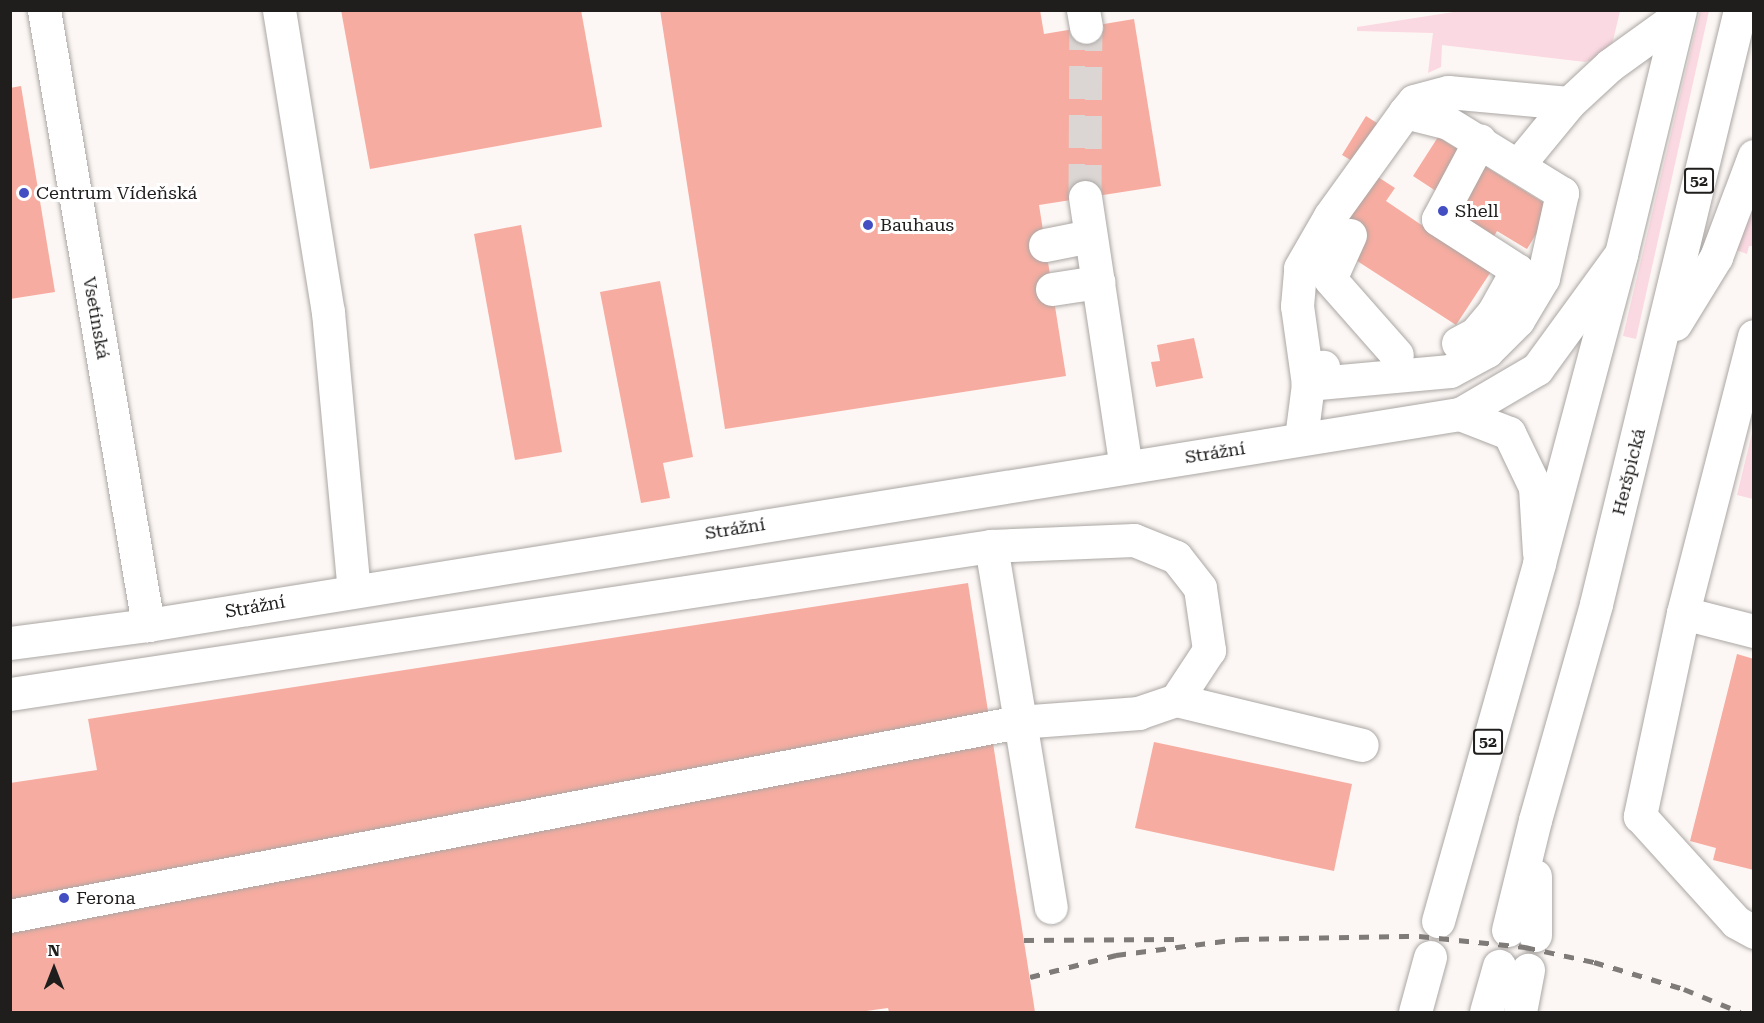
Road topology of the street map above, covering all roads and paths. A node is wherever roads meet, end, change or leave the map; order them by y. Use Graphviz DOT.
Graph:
graph roads {
  1 [pos="44,10"];
  2 [pos="279,10"];
  3 [pos="1740,10"];
  4 [pos="1679,13"];
  5 [pos="1569,103"];
  6 [pos="1405,112"];
  7 [pos="1480,140"];
  8 [pos="1754,156"];
  9 [pos="1518,165"];
  10 [pos="1084,197"];
  11 [pos="1350,235"];
  12 [pos="1090,236"];
  13 [pos="1045,245"];
  14 [pos="1621,254"];
  15 [pos="1098,282"];
  16 [pos="1052,289"];
  17 [pos="1754,336"];
  18 [pos="1658,352"];
  19 [pos="1398,355"];
  20 [pos="1308,384"];
  21 [pos="1460,414"];
  22 [pos="1301,438"];
  23 [pos="1126,467"];
  24 [pos="991,546"];
  25 [pos="1539,563"];
  26 [pos="354,590"];
  27 [pos="1683,613"];
  28 [pos="148,625"];
  29 [pos="1754,631"];
  30 [pos="10,643"];
  31 [pos="10,694"];
  32 [pos="1176,700"];
  33 [pos="1018,722"];
  34 [pos="1362,745"];
  35 [pos="1051,907"];
  36 [pos="10,916"];
  37 [pos="1438,921"];
  38 [pos="1754,932"];
  39 [pos="1522,933"];
  40 [pos="1430,957"];
  41 [pos="1521,991"];
  42 [pos="1414,1012"];
  43 [pos="1486,1012"];
  1 -- 28 [label="street, Vsetínská"];
  2 -- 26 [label="street"];
  3 -- 18 [label="street, Heršpická / 52"];
  4 -- 5 [label="street"];
  4 -- 14 [label="street, 52"];
  5 -- 6 [label="street"];
  5 -- 9 [label="street"];
  6 -- 7 [label="street"];
  6 -- 20 [label="street"];
  7 -- 9 [label="street"];
  7 -- 19 [label="street"];
  8 -- 18 [label="street"];
  9 -- 20 [label="street"];
  10 -- 12 [label="street"];
  11 -- 19 [label="street"];
  12 -- 13 [label="street"];
  12 -- 15 [label="street"];
  14 -- 21 [label="street, Strážní"];
  14 -- 25 [label="street, 52"];
  15 -- 16 [label="street"];
  15 -- 23 [label="street"];
  17 -- 27 [label="street"];
  18 -- 39 [label="street, Heršpická / 52"];
  19 -- 20 [label="street"];
  20 -- 22 [label="street"];
  21 -- 22 [label="street, Strážní"];
  21 -- 25 [label="street, Strážní"];
  22 -- 23 [label="street, Strážní"];
  23 -- 26 [label="street, Strážní"];
  24 -- 31 [label="street"];
  24 -- 32 [label="street"];
  24 -- 33 [label="street"];
  25 -- 37 [label="street, 52"];
  26 -- 28 [label="street, Strážní"];
  27 -- 29 [label="street"];
  27 -- 38 [label="street"];
  28 -- 30 [label="street, Strážní"];
  32 -- 33 [label="street"];
  32 -- 34 [label="street"];
  33 -- 35 [label="street"];
  33 -- 36 [label="street"];
  40 -- 42 [label="street"];
  41 -- 43 [label="street"];
}
